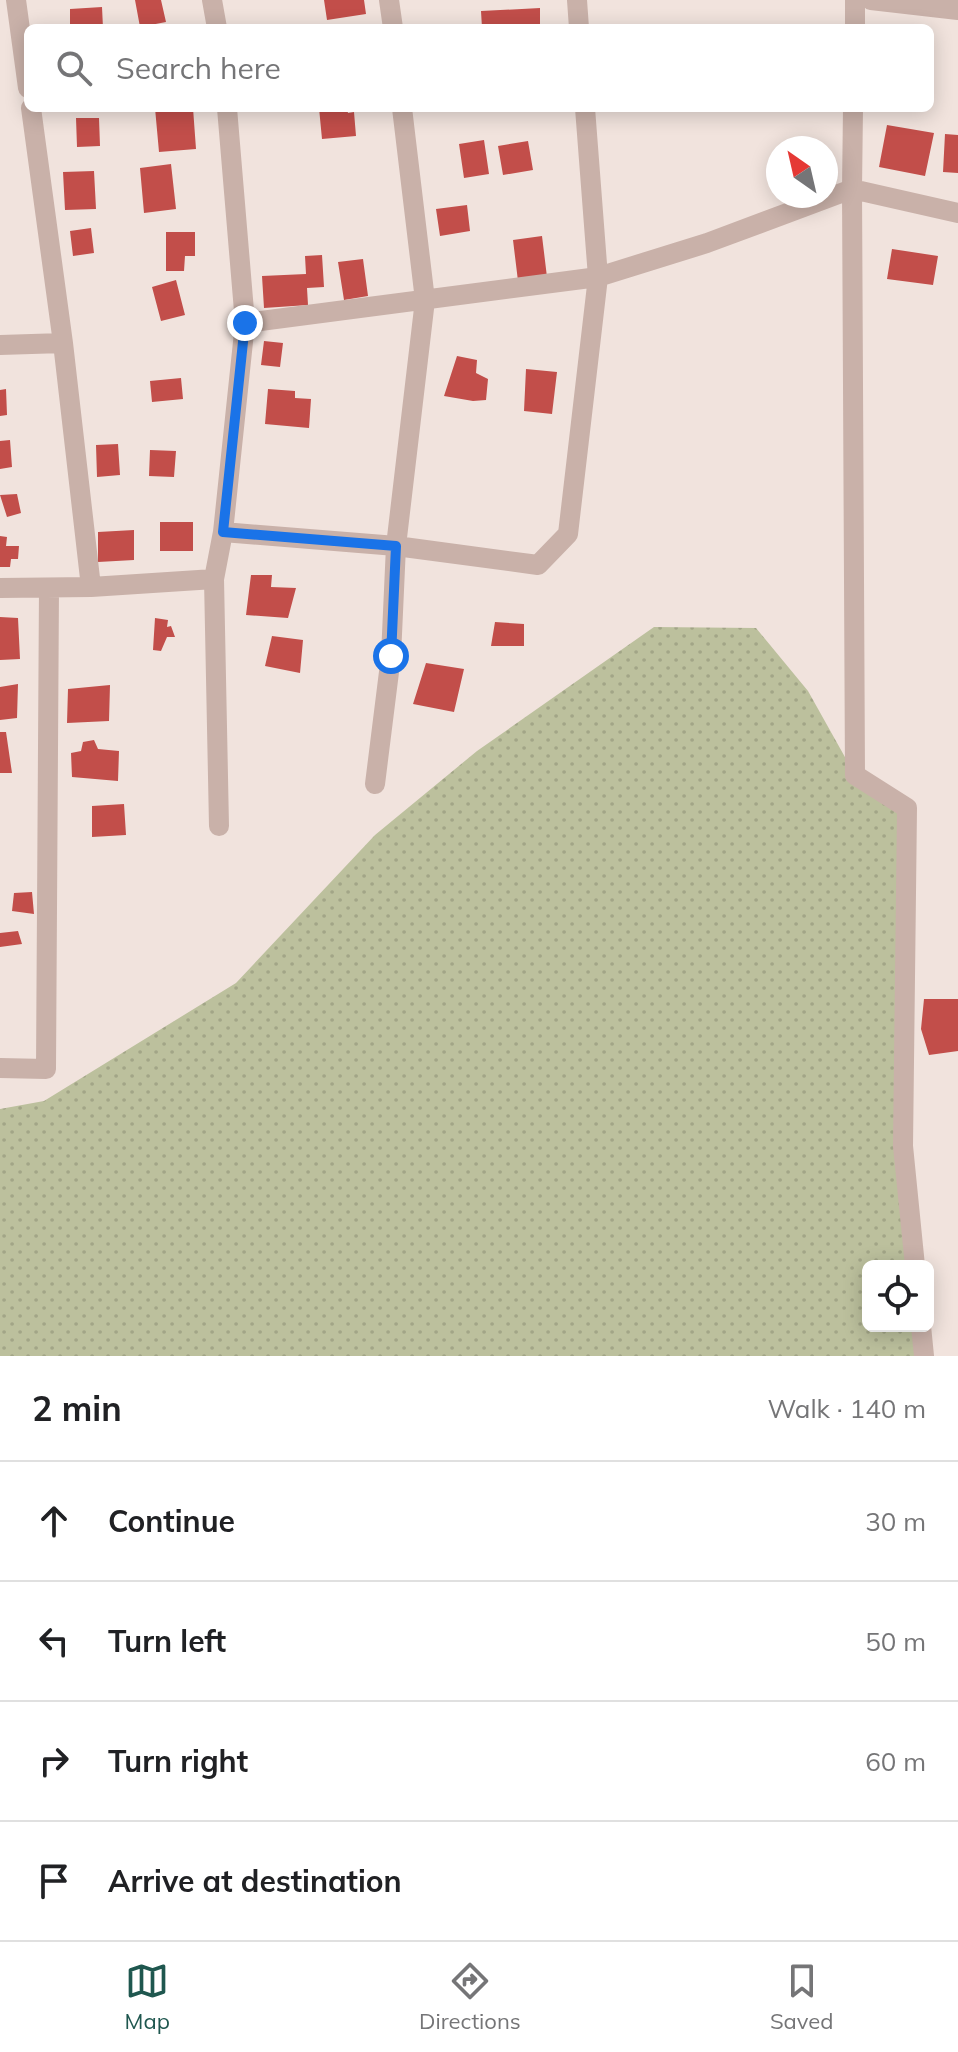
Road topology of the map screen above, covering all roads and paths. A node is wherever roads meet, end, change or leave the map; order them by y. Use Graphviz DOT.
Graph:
graph roads {
  1 [pos="16,0"];
  2 [pos="212,0"];
  3 [pos="389,0"];
  4 [pos="577,0"];
  5 [pos="855,0"];
  6 [pos="871,0"];
  7 [pos="958,10"];
  8 [pos="216,24"];
  9 [pos="392,24"];
  10 [pos="579,24"];
  11 [pos="855,24"];
  12 [pos="24,59"];
  13 [pos="32,112"];
  14 [pos="227,112"];
  15 [pos="402,112"];
  16 [pos="585,112"];
  17 [pos="853,112"];
  18 [pos="852,189"];
  19 [pos="958,213"];
  20 [pos="598,277"];
  21 [pos="425,300"];
  22 [pos="245,323"];
  23 [pos="63,343"];
  24 [pos="0,345"];
  25 [pos="223,532"];
  26 [pos="396,546"];
  27 [pos="214,579"];
  28 [pos="91,587"];
  29 [pos="0,588"];
  30 [pos="49,588"];
  31 [pos="375,784"];
  32 [pos="219,826"];
  33 [pos="0,1068"];
  34 [pos="914,1260"];
  35 [pos="922,1332"];
  36 [pos="924,1356"];
  1 -- 12 [label="street"];
  2 -- 8 [label="street"];
  3 -- 9 [label="street"];
  4 -- 10 [label="street"];
  5 -- 11 [label="street"];
  6 -- 7 [label="street"];
  13 -- 23 [label="street"];
  14 -- 22 [label="street"];
  15 -- 21 [label="street"];
  16 -- 20 [label="street"];
  17 -- 18 [label="street"];
  18 -- 19 [label="street"];
  18 -- 20 [label="street"];
  18 -- 34 [label="street"];
  20 -- 21 [label="street"];
  20 -- 26 [label="street"];
  21 -- 22 [label="street"];
  21 -- 26 [label="street"];
  22 -- 25 [label="street"];
  23 -- 24 [label="street"];
  23 -- 28 [label="street"];
  25 -- 26 [label="street"];
  25 -- 27 [label="street"];
  26 -- 31 [label="street"];
  27 -- 28 [label="street"];
  27 -- 32 [label="street"];
  28 -- 30 [label="street"];
  29 -- 30 [label="street"];
  30 -- 33 [label="street"];
  35 -- 36 [label="street"];
}
